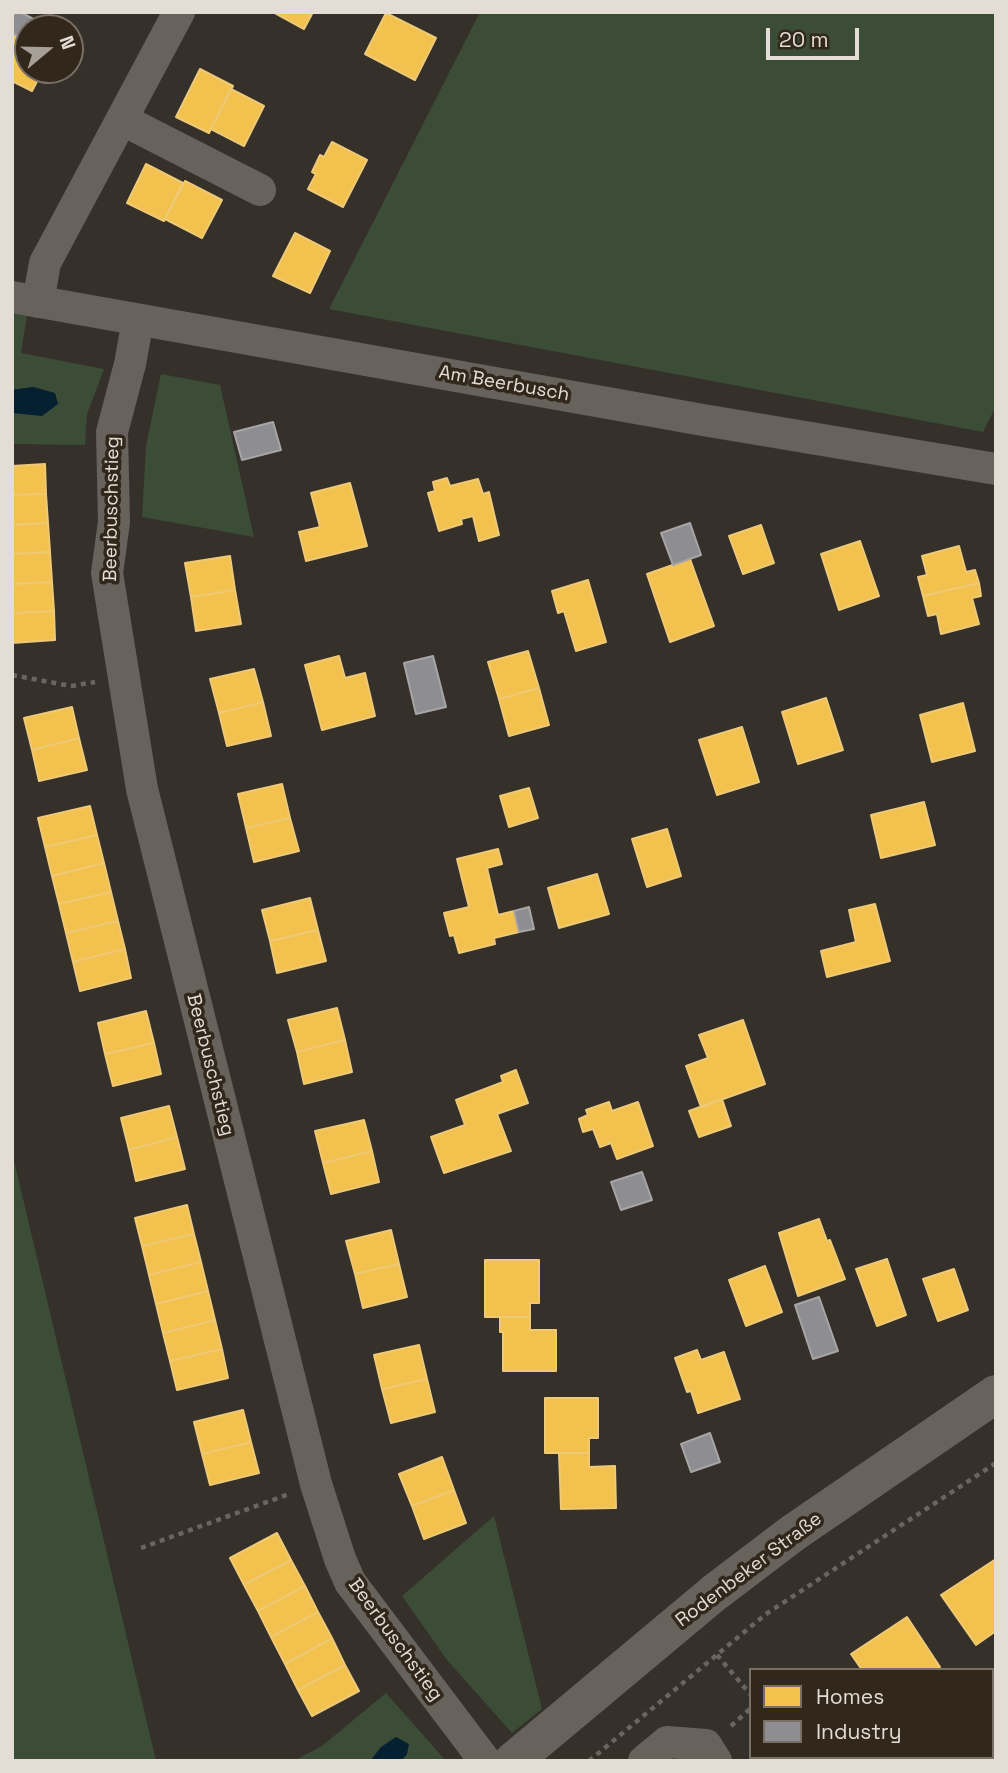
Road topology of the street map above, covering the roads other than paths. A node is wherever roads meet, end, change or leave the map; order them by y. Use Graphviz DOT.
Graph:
graph roads {
  1 [pos="179,12"];
  2 [pos="123,120"];
  3 [pos="260,190"];
  4 [pos="25,300"];
  5 [pos="138,320"];
  6 [pos="996,469"];
  7 [pos="996,1394"];
  8 [pos="485,1761"];
  9 [pos="513,1761"];
  10 [pos="644,1761"];
  11 [pos="716,1761"];
  1 -- 2 [label="street"];
  2 -- 3 [label="street"];
  2 -- 4 [label="street"];
  4 -- 5 [label="street, Am Beerbusch"];
  5 -- 6 [label="street, Am Beerbusch"];
  5 -- 8 [label="street, Beerbuschstieg"];
  7 -- 9 [label="street, Rodenbeker Straße"];
  10 -- 11 [label="street"];
}
